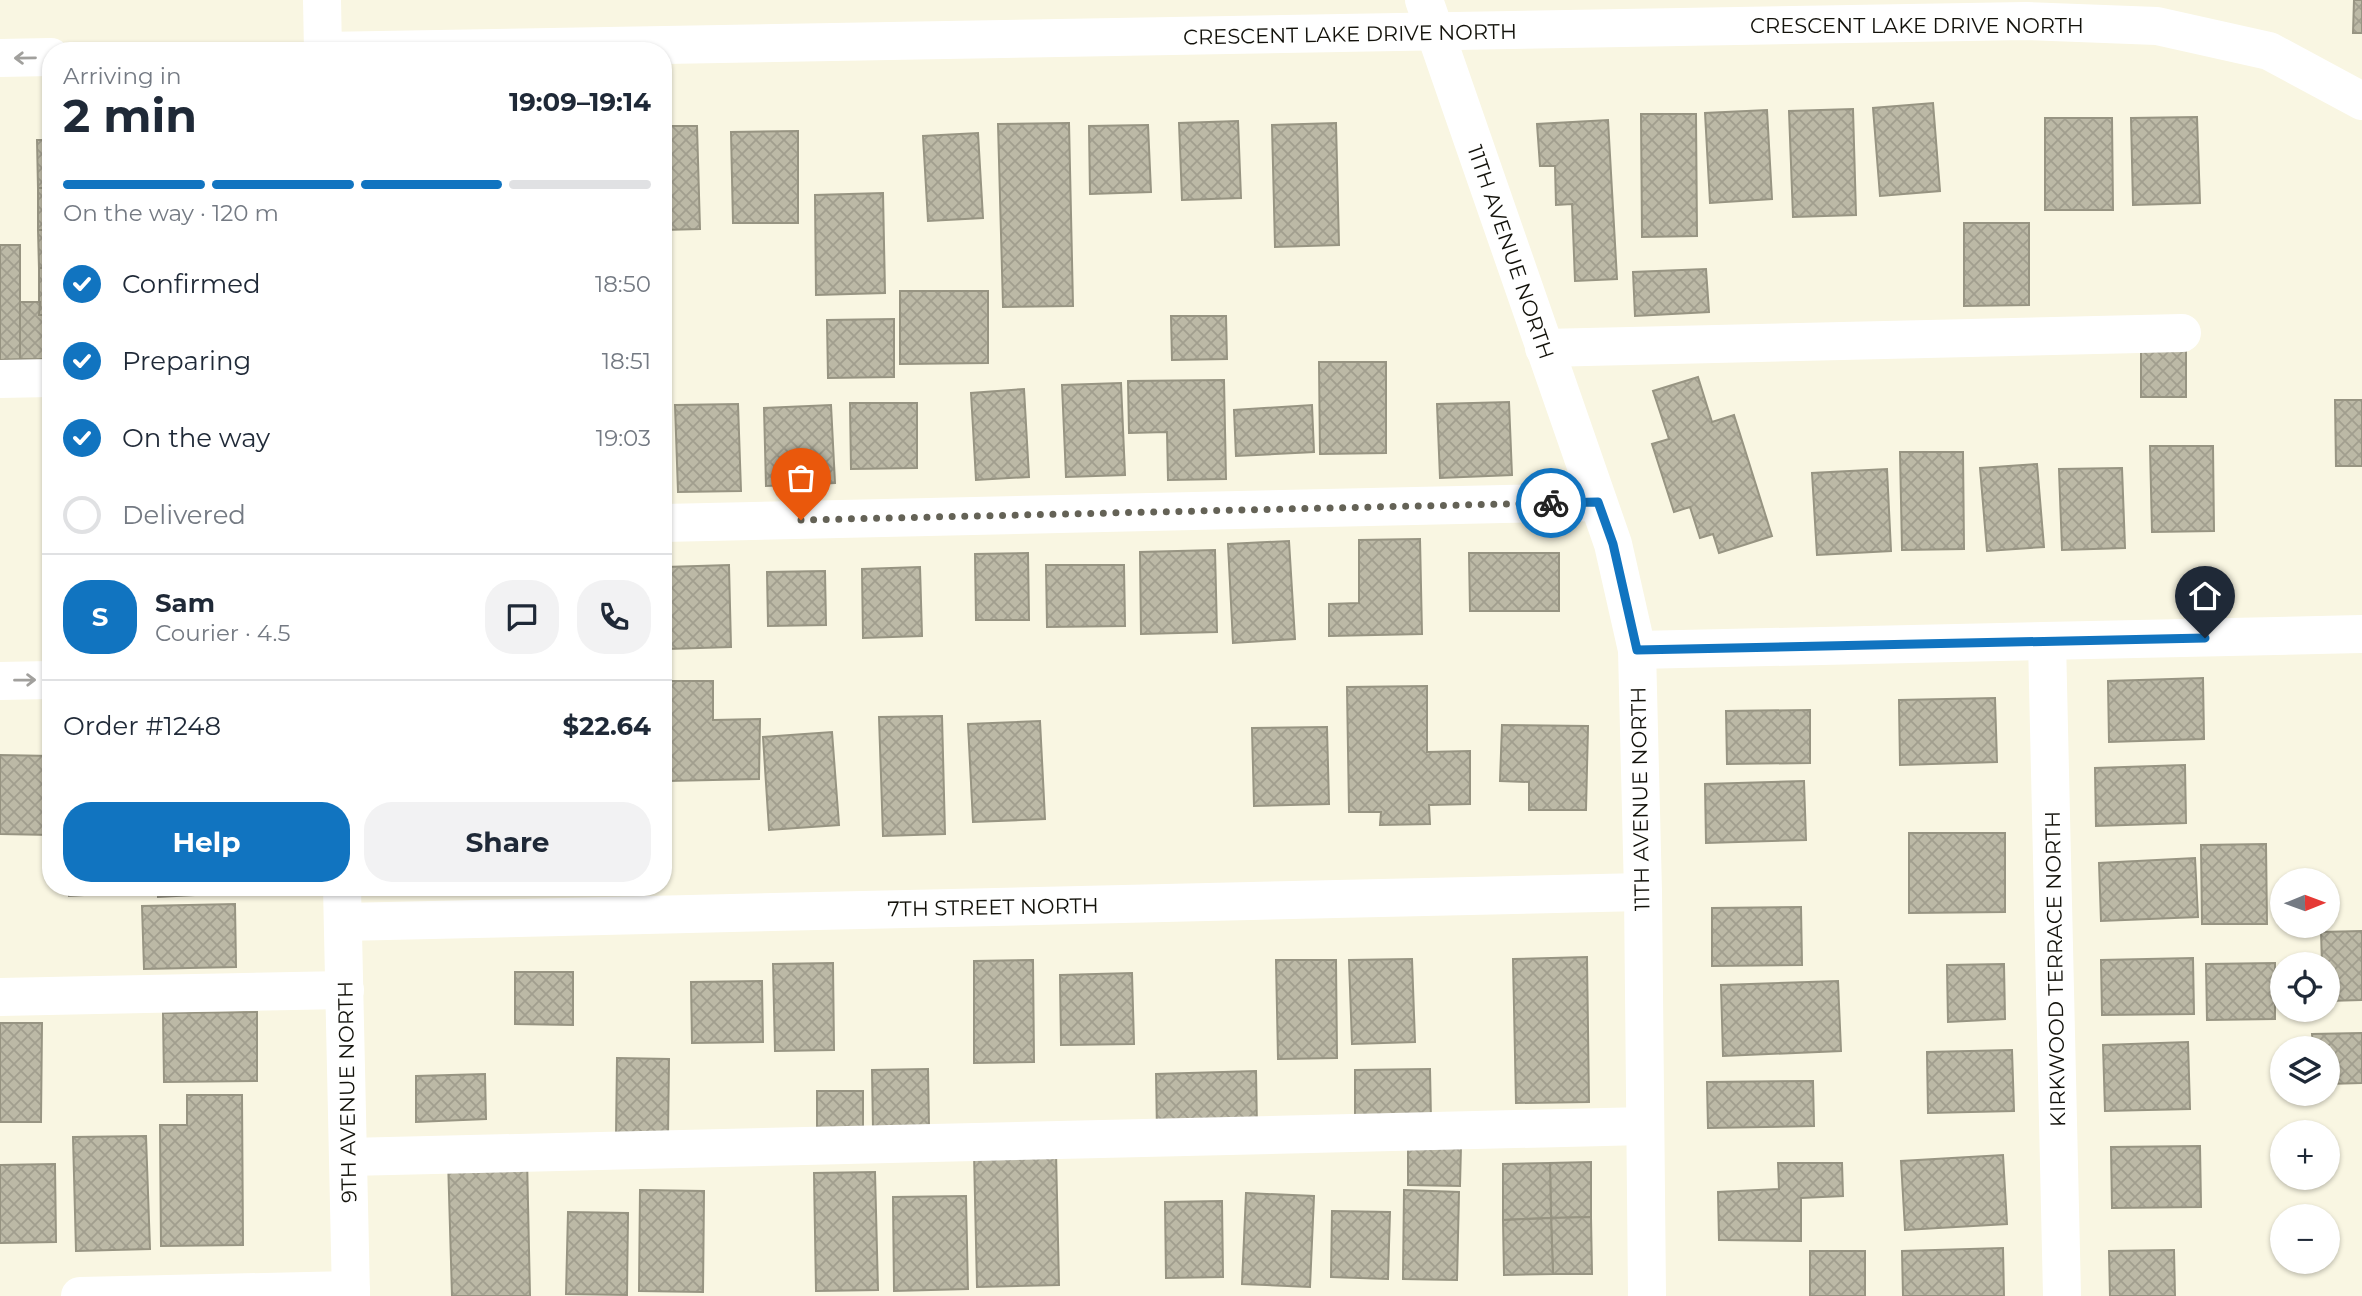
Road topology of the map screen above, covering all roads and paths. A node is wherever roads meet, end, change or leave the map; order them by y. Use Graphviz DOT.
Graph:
graph roads {
  1 [pos="321,0"];
  2 [pos="2026,10"];
  3 [pos="1621,14"];
  4 [pos="1430,16"];
  5 [pos="322,42"];
  6 [pos="607,42"];
  7 [pos="42,57"];
  8 [pos="0,58"];
  9 [pos="2362,101"];
  10 [pos="2182,333"];
  11 [pos="1544,348"];
  12 [pos="42,378"];
  13 [pos="0,379"];
  14 [pos="1598,502"];
  15 [pos="672,523"];
  16 [pos="2362,634"];
  17 [pos="2047,641"];
  18 [pos="1637,650"];
  19 [pos="42,680"];
  20 [pos="0,681"];
  21 [pos="1643,892"];
  22 [pos="342,904"];
  23 [pos="345,990"];
  24 [pos="0,997"];
  25 [pos="1645,1126"];
  26 [pos="348,1157"];
  27 [pos="351,1293"];
  28 [pos="80,1296"];
  29 [pos="1647,1296"];
  30 [pos="2062,1296"];
  1 -- 5 [label="street"];
  2 -- 3 [label="street, CRESCENT LAKE DRIVE NORTH"];
  2 -- 9 [label="street, CRESCENT LAKE DRIVE NORTH"];
  3 -- 4 [label="street, CRESCENT LAKE DRIVE NORTH"];
  4 -- 6 [label="street, CRESCENT LAKE DRIVE NORTH"];
  4 -- 11 [label="street, 11TH AVENUE NORTH"];
  7 -- 8 [label="street, one-way"];
  10 -- 11 [label="street"];
  11 -- 14 [label="street, 11TH AVENUE NORTH"];
  12 -- 13 [label="street"];
  14 -- 15 [label="street"];
  14 -- 18 [label="street, 11TH AVENUE NORTH"];
  16 -- 17 [label="street"];
  17 -- 18 [label="street"];
  17 -- 30 [label="street, KIRKWOOD TERRACE NORTH"];
  18 -- 21 [label="street, 11TH AVENUE NORTH"];
  20 -- 19 [label="street, one-way"];
  21 -- 22 [label="street, 7TH STREET NORTH"];
  21 -- 25 [label="street, 11TH AVENUE NORTH"];
  22 -- 23 [label="street, 9TH AVENUE NORTH"];
  23 -- 24 [label="street"];
  23 -- 26 [label="street, 9TH AVENUE NORTH"];
  25 -- 26 [label="street"];
  25 -- 29 [label="street, 11TH AVENUE NORTH"];
  26 -- 27 [label="street, 9TH AVENUE NORTH"];
  27 -- 28 [label="street"];
}
